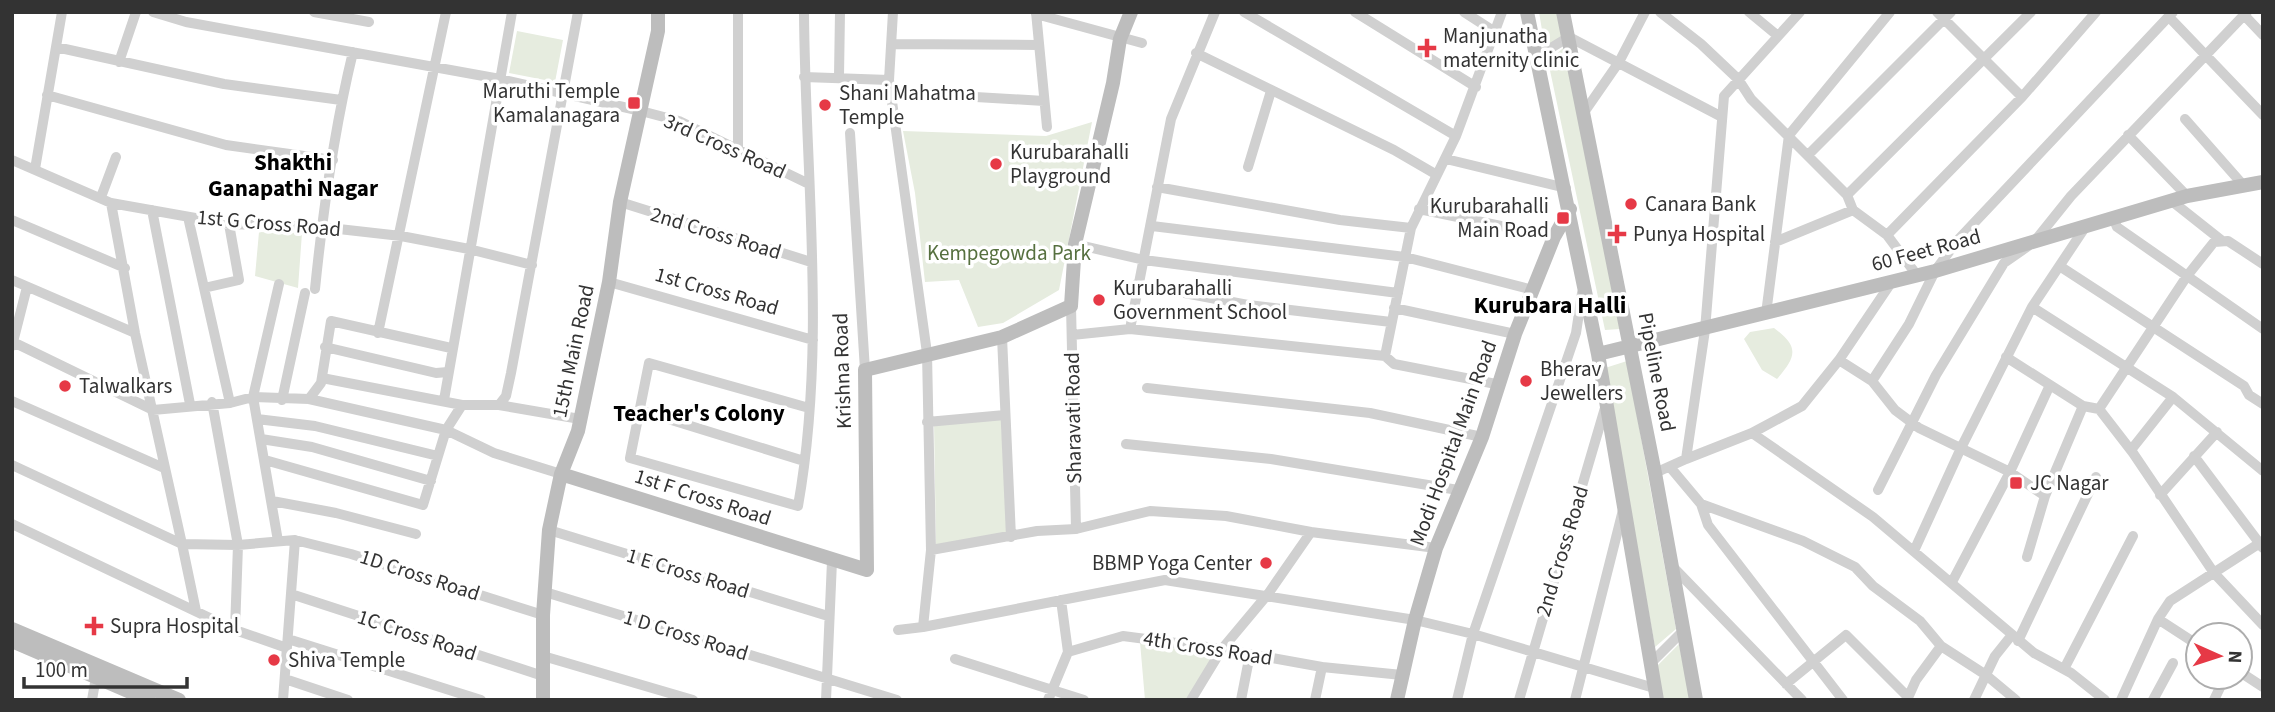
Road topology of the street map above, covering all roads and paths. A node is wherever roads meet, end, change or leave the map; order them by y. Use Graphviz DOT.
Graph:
graph roads {
  1 [pos="62,12"];
  2 [pos="136,12"];
  3 [pos="153,12"];
  4 [pos="314,12"];
  5 [pos="446,12"];
  6 [pos="512,12"];
  7 [pos="578,12"];
  8 [pos="658,12"];
  9 [pos="738,12"];
  10 [pos="804,12"];
  11 [pos="840,12"];
  12 [pos="893,12"];
  13 [pos="1132,12"];
  14 [pos="1215,12"];
  15 [pos="1244,12"];
  16 [pos="1355,12"];
  17 [pos="1464,12"];
  18 [pos="1502,12"];
  19 [pos="1527,12"];
  20 [pos="1563,12"];
  21 [pos="1645,12"];
  22 [pos="1660,12"];
  23 [pos="1749,12"];
  24 [pos="1801,12"];
  25 [pos="1890,12"];
  26 [pos="2031,12"];
  27 [pos="2096,12"];
  28 [pos="1036,13"];
  29 [pos="2245,14"];
  30 [pos="1944,15"];
  31 [pos="2171,15"];
  32 [pos="369,22"];
  33 [pos="1495,32"];
  34 [pos="2263,35"];
  35 [pos="1778,36"];
  36 [pos="1569,37"];
  37 [pos="1120,39"];
  38 [pos="1142,43"];
  39 [pos="892,44"];
  40 [pos="1039,46"];
  41 [pos="56,47"];
  42 [pos="353,52"];
  43 [pos="1196,53"];
  44 [pos="2205,54"];
  45 [pos="1536,57"];
  46 [pos="1982,58"];
  47 [pos="119,62"];
  48 [pos="1619,62"];
  49 [pos="434,67"];
  50 [pos="839,76"];
  51 [pos="804,77"];
  52 [pos="500,79"];
  53 [pos="1738,79"];
  54 [pos="889,80"];
  55 [pos="1476,88"];
  56 [pos="561,91"];
  57 [pos="1271,91"];
  58 [pos="891,92"];
  59 [pos="47,95"];
  60 [pos="2022,97"];
  61 [pos="341,100"];
  62 [pos="1044,100"];
  63 [pos="641,111"];
  64 [pos="1585,111"];
  65 [pos="2263,114"];
  66 [pos="1722,117"];
  67 [pos="2185,119"];
  68 [pos="1047,127"];
  69 [pos="850,133"];
  70 [pos="1789,135"];
  71 [pos="2128,135"];
  72 [pos="1456,136"];
  73 [pos="738,152"];
  74 [pos="1808,155"];
  75 [pos="116,157"];
  76 [pos="1446,159"];
  77 [pos="12,160"];
  78 [pos="333,160"];
  79 [pos="1248,167"];
  80 [pos="34,169"];
  81 [pos="1437,175"];
  82 [pos="809,184"];
  83 [pos="2255,186"];
  84 [pos="1157,187"];
  85 [pos="1566,188"];
  86 [pos="1847,195"];
  87 [pos="101,197"];
  88 [pos="2180,199"];
  89 [pos="620,202"];
  90 [pos="111,203"];
  91 [pos="1419,209"];
  92 [pos="1570,209"];
  93 [pos="152,210"];
  94 [pos="1853,210"];
  95 [pos="188,217"];
  96 [pos="12,220"];
  97 [pos="2114,220"];
  98 [pos="229,224"];
  99 [pos="321,226"];
  100 [pos="1152,226"];
  101 [pos="1411,228"];
  102 [pos="2084,229"];
  103 [pos="1887,235"];
  104 [pos="401,236"];
  105 [pos="1554,237"];
  106 [pos="2221,240"];
  107 [pos="1775,242"];
  108 [pos="2034,242"];
  109 [pos="1075,244"];
  110 [pos="469,248"];
  111 [pos="1405,257"];
  112 [pos="1144,260"];
  113 [pos="811,262"];
  114 [pos="2263,264"];
  115 [pos="532,265"];
  116 [pos="2061,267"];
  117 [pos="124,268"];
  118 [pos="1935,271"];
  119 [pos="1916,274"];
  120 [pos="2188,276"];
  121 [pos="1894,280"];
  122 [pos="12,281"];
  123 [pos="609,282"];
  124 [pos="279,284"];
  125 [pos="1137,284"];
  126 [pos="1584,284"];
  127 [pos="27,287"];
  128 [pos="204,288"];
  129 [pos="1533,290"];
  130 [pos="1398,293"];
  131 [pos="1071,306"];
  132 [pos="2032,307"];
  133 [pos="1394,308"];
  134 [pos="1766,314"];
  135 [pos="1391,322"];
  136 [pos="2153,326"];
  137 [pos="2263,328"];
  138 [pos="1130,329"];
  139 [pos="1705,330"];
  140 [pos="135,333"];
  141 [pos="378,333"];
  142 [pos="1515,334"];
  143 [pos="1072,335"];
  144 [pos="1002,337"];
  145 [pos="813,340"];
  146 [pos="13,344"];
  147 [pos="326,347"];
  148 [pos="1631,347"];
  149 [pos="451,348"];
  150 [pos="927,353"];
  151 [pos="1598,354"];
  152 [pos="1385,356"];
  153 [pos="2006,357"];
  154 [pos="1839,360"];
  155 [pos="2125,369"];
  156 [pos="865,370"];
  157 [pos="448,372"];
  158 [pos="322,378"];
  159 [pos="1872,381"];
  160 [pos="1496,384"];
  161 [pos="2050,385"];
  162 [pos="1147,388"];
  163 [pos="253,397"];
  164 [pos="2173,397"];
  165 [pos="309,399"];
  166 [pos="282,400"];
  167 [pos="444,400"];
  168 [pos="12,401"];
  169 [pos="212,402"];
  170 [pos="1606,402"];
  171 [pos="230,403"];
  172 [pos="190,404"];
  173 [pos="2263,404"];
  174 [pos="462,405"];
  175 [pos="499,405"];
  176 [pos="2082,406"];
  177 [pos="809,408"];
  178 [pos="2099,409"];
  179 [pos="153,410"];
  180 [pos="639,410"];
  181 [pos="1005,415"];
  182 [pos="257,419"];
  183 [pos="580,419"];
  184 [pos="927,422"];
  185 [pos="1911,422"];
  186 [pos="446,430"];
  187 [pos="2217,432"];
  188 [pos="1752,433"];
  189 [pos="1482,437"];
  190 [pos="261,439"];
  191 [pos="1126,444"];
  192 [pos="1961,448"];
  193 [pos="2131,450"];
  194 [pos="438,456"];
  195 [pos="2194,456"];
  196 [pos="1686,459"];
  197 [pos="265,460"];
  198 [pos="804,461"];
  199 [pos="12,465"];
  200 [pos="1670,467"];
  201 [pos="164,468"];
  202 [pos="2263,471"];
  203 [pos="2010,472"];
  204 [pos="1655,473"];
  205 [pos="561,474"];
  206 [pos="2096,477"];
  207 [pos="431,481"];
  208 [pos="1458,490"];
  209 [pos="1878,490"];
  210 [pos="2160,495"];
  211 [pos="2045,496"];
  212 [pos="272,501"];
  213 [pos="1624,504"];
  214 [pos="1701,504"];
  215 [pos="12,524"];
  216 [pos="1076,529"];
  217 [pos="549,530"];
  218 [pos="1311,531"];
  219 [pos="416,534"];
  220 [pos="2133,536"];
  221 [pos="1010,537"];
  222 [pos="295,540"];
  223 [pos="278,541"];
  224 [pos="182,544"];
  225 [pos="2262,544"];
  226 [pos="238,545"];
  227 [pos="1436,548"];
  228 [pos="931,551"];
  229 [pos="1914,551"];
  230 [pos="2027,557"];
  231 [pos="831,561"];
  232 [pos="1672,566"];
  233 [pos="2214,573"];
  234 [pos="1952,582"];
  235 [pos="545,592"];
  236 [pos="291,594"];
  237 [pos="1268,594"];
  238 [pos="1061,600"];
  239 [pos="196,611"];
  240 [pos="543,615"];
  241 [pos="828,616"];
  242 [pos="2158,619"];
  243 [pos="1415,620"];
  244 [pos="2263,625"];
  245 [pos="923,627"];
  246 [pos="12,629"];
  247 [pos="235,630"];
  248 [pos="898,630"];
  249 [pos="1683,631"];
  250 [pos="1473,634"];
  251 [pos="2184,636"];
  252 [pos="2014,638"];
  253 [pos="12,641"];
  254 [pos="287,643"];
  255 [pos="1941,646"];
  256 [pos="1222,649"];
  257 [pos="1069,652"];
  258 [pos="1531,652"];
  259 [pos="1250,654"];
  260 [pos="543,656"];
  261 [pos="955,659"];
  262 [pos="1812,660"];
  263 [pos="2173,663"];
  264 [pos="1650,664"];
  265 [pos="1584,665"];
  266 [pos="1321,667"];
  267 [pos="2064,669"];
  268 [pos="1402,675"];
  269 [pos="1986,675"];
  270 [pos="543,676"];
  271 [pos="96,677"];
  272 [pos="828,678"];
  273 [pos="285,679"];
  274 [pos="1786,684"];
  275 [pos="1656,694"];
  276 [pos="1049,696"];
  277 [pos="1908,698"];
  278 [pos="92,700"];
  279 [pos="149,700"];
  280 [pos="179,700"];
  281 [pos="283,700"];
  282 [pos="348,700"];
  283 [pos="481,700"];
  284 [pos="543,700"];
  285 [pos="693,700"];
  286 [pos="826,700"];
  287 [pos="897,700"];
  288 [pos="1084,700"];
  289 [pos="1191,700"];
  290 [pos="1241,700"];
  291 [pos="1315,700"];
  292 [pos="1397,700"];
  293 [pos="1458,700"];
  294 [pos="1519,700"];
  295 [pos="1575,700"];
  296 [pos="1696,700"];
  297 [pos="1802,700"];
  298 [pos="1843,700"];
  299 [pos="1974,700"];
  300 [pos="2016,700"];
  301 [pos="2105,700"];
  302 [pos="2121,700"];
  303 [pos="2153,700"];
  1 -- 41 [label="street"];
  2 -- 47 [label="street"];
  3 -- 42 [label="street, 3rd Cross Road"];
  4 -- 32 [label="street"];
  5 -- 49 [label="street"];
  6 -- 52 [label="street"];
  7 -- 56 [label="street"];
  8 -- 63 [label="street, 15th Main Road"];
  9 -- 73 [label="street"];
  10 -- 51 [label="street"];
  11 -- 50 [label="street"];
  12 -- 39 [label="street"];
  13 -- 37 [label="street"];
  14 -- 43 [label="street"];
  15 -- 72 [label="street"];
  16 -- 55 [label="street"];
  17 -- 33 [label="street"];
  18 -- 33 [label="street"];
  19 -- 45 [label="street"];
  20 -- 36 [label="street, Pipeline Road"];
  21 -- 48 [label="street"];
  22 -- 53 [label="street"];
  23 -- 35 [label="street"];
  24 -- 35 [label="street"];
  25 -- 70 [label="street"];
  26 -- 46 [label="street"];
  27 -- 60 [label="street"];
  28 -- 37 [label="street"];
  28 -- 40 [label="street"];
  29 -- 34 [label="street"];
  29 -- 44 [label="street"];
  30 -- 46 [label="street"];
  30 -- 74 [label="street"];
  31 -- 44 [label="street"];
  31 -- 118 [label="street"];
  33 -- 55 [label="street"];
  35 -- 53 [label="street"];
  36 -- 45 [label="street"];
  36 -- 48 [label="street"];
  36 -- 64 [label="street, Pipeline Road"];
  37 -- 38 [label="street"];
  37 -- 109 [label="street"];
  39 -- 40 [label="street"];
  39 -- 54 [label="street"];
  40 -- 62 [label="street"];
  41 -- 47 [label="street"];
  41 -- 59 [label="street"];
  42 -- 49 [label="street, 3rd Cross Road"];
  42 -- 61 [label="street"];
  43 -- 57 [label="street"];
  43 -- 84 [label="street"];
  44 -- 65 [label="street"];
  44 -- 71 [label="street"];
  45 -- 85 [label="street"];
  46 -- 60 [label="street"];
  46 -- 86 [label="street"];
  47 -- 61 [label="street"];
  48 -- 64 [label="street"];
  48 -- 66 [label="street"];
  49 -- 52 [label="street, 3rd Cross Road"];
  49 -- 104 [label="street"];
  50 -- 51 [label="street"];
  50 -- 54 [label="street"];
  51 -- 82 [label="street"];
  52 -- 56 [label="street, 3rd Cross Road"];
  52 -- 110 [label="street"];
  53 -- 66 [label="street"];
  53 -- 70 [label="street"];
  54 -- 58 [label="street"];
  55 -- 72 [label="street"];
  56 -- 63 [label="street, 3rd Cross Road"];
  56 -- 115 [label="street"];
  57 -- 79 [label="street"];
  57 -- 81 [label="street"];
  58 -- 62 [label="street"];
  58 -- 150 [label="street"];
  59 -- 78 [label="street"];
  59 -- 80 [label="street"];
  60 -- 103 [label="street"];
  61 -- 78 [label="street"];
  62 -- 68 [label="street"];
  63 -- 73 [label="street, 3rd Cross Road"];
  63 -- 89 [label="street, 15th Main Road"];
  64 -- 148 [label="street, Pipeline Road"];
  66 -- 139 [label="street"];
  67 -- 83 [label="street"];
  69 -- 156 [label="street, Krishna Road"];
  70 -- 74 [label="street"];
  70 -- 107 [label="street"];
  71 -- 88 [label="street"];
  71 -- 108 [label="street"];
  72 -- 76 [label="street"];
  73 -- 82 [label="street, 3rd Cross Road"];
  74 -- 86 [label="street"];
  75 -- 87 [label="street"];
  76 -- 81 [label="street"];
  76 -- 85 [label="street"];
  77 -- 80 [label="street, 1st G Cross Road"];
  78 -- 99 [label="street"];
  80 -- 87 [label="street, 1st G Cross Road"];
  81 -- 91 [label="street"];
  82 -- 113 [label="street"];
  83 -- 88 [label="street, 60 Feet Road"];
  84 -- 100 [label="street"];
  84 -- 101 [label="street"];
  85 -- 92 [label="street"];
  86 -- 94 [label="street"];
  87 -- 90 [label="street, 1st G Cross Road"];
  88 -- 97 [label="street, 60 Feet Road"];
  88 -- 106 [label="street"];
  89 -- 113 [label="street, 2nd Cross Road"];
  89 -- 123 [label="street, 15th Main Road"];
  90 -- 93 [label="street, 1st G Cross Road"];
  90 -- 117 [label="street"];
  91 -- 101 [label="street"];
  91 -- 105 [label="street"];
  92 -- 105 [label="street, Modi Hospital Main Road"];
  92 -- 126 [label="street"];
  93 -- 95 [label="street, 1st G Cross Road"];
  93 -- 172 [label="street"];
  94 -- 103 [label="street"];
  94 -- 107 [label="street"];
  95 -- 98 [label="street, 1st G Cross Road"];
  95 -- 128 [label="street"];
  96 -- 117 [label="street"];
  97 -- 102 [label="street, 60 Feet Road"];
  97 -- 120 [label="street"];
  98 -- 99 [label="street, 1st G Cross Road"];
  98 -- 128 [label="street"];
  99 -- 104 [label="street, 1st G Cross Road"];
  99 -- 166 [label="street"];
  100 -- 111 [label="street"];
  100 -- 112 [label="street"];
  101 -- 111 [label="street"];
  102 -- 108 [label="street, 60 Feet Road"];
  102 -- 116 [label="street"];
  103 -- 119 [label="street"];
  104 -- 110 [label="street, 1st G Cross Road"];
  104 -- 141 [label="street"];
  105 -- 129 [label="street, Modi Hospital Main Road"];
  106 -- 114 [label="street"];
  106 -- 120 [label="street"];
  107 -- 134 [label="street"];
  108 -- 118 [label="street, 60 Feet Road"];
  108 -- 185 [label="street"];
  109 -- 112 [label="street"];
  109 -- 131 [label="street"];
  110 -- 115 [label="street, 1st G Cross Road"];
  110 -- 149 [label="street"];
  111 -- 129 [label="street"];
  111 -- 130 [label="street"];
  112 -- 125 [label="street"];
  112 -- 130 [label="street"];
  113 -- 145 [label="street"];
  115 -- 175 [label="street"];
  116 -- 132 [label="street"];
  116 -- 136 [label="street"];
  117 -- 140 [label="street"];
  118 -- 119 [label="street, 60 Feet Road"];
  118 -- 159 [label="street"];
  119 -- 121 [label="street, 60 Feet Road"];
  120 -- 136 [label="street"];
  120 -- 137 [label="street"];
  121 -- 134 [label="street, 60 Feet Road"];
  121 -- 154 [label="street"];
  122 -- 127 [label="street"];
  123 -- 145 [label="street, 1st Cross Road"];
  123 -- 183 [label="street, 15th Main Road"];
  124 -- 163 [label="street"];
  125 -- 135 [label="street"];
  125 -- 138 [label="street"];
  126 -- 151 [label="street"];
  126 -- 250 [label="street"];
  127 -- 140 [label="street"];
  127 -- 146 [label="street"];
  128 -- 171 [label="street"];
  129 -- 142 [label="street, Modi Hospital Main Road"];
  130 -- 133 [label="street"];
  131 -- 143 [label="street, Sharavati Road"];
  131 -- 144 [label="street"];
  132 -- 153 [label="street"];
  132 -- 155 [label="street"];
  133 -- 135 [label="street"];
  133 -- 142 [label="street"];
  134 -- 139 [label="street, 60 Feet Road"];
  135 -- 152 [label="street"];
  136 -- 155 [label="street"];
  136 -- 173 [label="street"];
  138 -- 143 [label="street"];
  138 -- 152 [label="street"];
  139 -- 148 [label="street, 60 Feet Road"];
  139 -- 196 [label="street"];
  140 -- 179 [label="street"];
  141 -- 147 [label="street"];
  141 -- 149 [label="street"];
  142 -- 160 [label="street, Modi Hospital Main Road"];
  143 -- 216 [label="street, Sharavati Road"];
  144 -- 150 [label="street"];
  144 -- 181 [label="street"];
  145 -- 177 [label="street"];
  146 -- 179 [label="street"];
  147 -- 157 [label="street"];
  147 -- 158 [label="street"];
  148 -- 151 [label="street, 60 Feet Road"];
  148 -- 204 [label="street, Pipeline Road"];
  149 -- 157 [label="street"];
  150 -- 156 [label="street"];
  150 -- 184 [label="street"];
  151 -- 170 [label="street"];
  152 -- 160 [label="street"];
  153 -- 161 [label="street"];
  153 -- 192 [label="street"];
  154 -- 159 [label="street"];
  154 -- 188 [label="street"];
  155 -- 164 [label="street"];
  155 -- 178 [label="street"];
  156 -- 231 [label="street, Krishna Road"];
  157 -- 167 [label="street"];
  158 -- 165 [label="street"];
  158 -- 167 [label="street"];
  159 -- 185 [label="street"];
  160 -- 189 [label="street, Modi Hospital Main Road"];
  161 -- 176 [label="street"];
  161 -- 203 [label="street"];
  162 -- 189 [label="street"];
  163 -- 166 [label="street"];
  163 -- 171 [label="street"];
  163 -- 182 [label="street"];
  164 -- 187 [label="street"];
  164 -- 193 [label="street"];
  165 -- 166 [label="street"];
  165 -- 186 [label="street"];
  167 -- 174 [label="street"];
  168 -- 201 [label="street"];
  169 -- 171 [label="street"];
  169 -- 172 [label="street"];
  169 -- 226 [label="street"];
  170 -- 213 [label="street"];
  170 -- 258 [label="street, 2nd Cross Road"];
  172 -- 179 [label="street"];
  174 -- 175 [label="street"];
  174 -- 186 [label="street"];
  175 -- 183 [label="street"];
  176 -- 178 [label="street"];
  176 -- 211 [label="street"];
  177 -- 180 [label="street"];
  177 -- 198 [label="street"];
  178 -- 193 [label="street"];
  179 -- 201 [label="street"];
  180 -- 198 [label="street"];
  180 -- 198 [label="street"];
  181 -- 184 [label="street"];
  181 -- 221 [label="street"];
  182 -- 190 [label="street"];
  182 -- 194 [label="street"];
  183 -- 205 [label="street, 15th Main Road"];
  184 -- 228 [label="street"];
  185 -- 192 [label="street"];
  185 -- 209 [label="street"];
  186 -- 194 [label="street"];
  186 -- 205 [label="street"];
  187 -- 195 [label="street"];
  187 -- 202 [label="street"];
  188 -- 196 [label="street"];
  188 -- 229 [label="street"];
  189 -- 208 [label="street, Modi Hospital Main Road"];
  190 -- 197 [label="street"];
  190 -- 207 [label="street"];
  191 -- 208 [label="street"];
  192 -- 203 [label="street"];
  192 -- 229 [label="street"];
  193 -- 210 [label="street"];
  194 -- 207 [label="street"];
  195 -- 210 [label="street"];
  195 -- 225 [label="street"];
  196 -- 200 [label="street"];
  197 -- 207 [label="street"];
  197 -- 212 [label="street"];
  199 -- 224 [label="street"];
  200 -- 204 [label="street"];
  200 -- 214 [label="street"];
  201 -- 224 [label="street"];
  203 -- 211 [label="street"];
  203 -- 234 [label="street"];
  204 -- 232 [label="street, Pipeline Road"];
  205 -- 217 [label="street, 15th Main Road"];
  205 -- 231 [label="street, 1st F Cross Road"];
  206 -- 252 [label="street"];
  208 -- 227 [label="street, Modi Hospital Main Road"];
  210 -- 233 [label="street"];
  211 -- 230 [label="street"];
  212 -- 219 [label="street"];
  212 -- 223 [label="street"];
  213 -- 264 [label="street"];
  213 -- 265 [label="street"];
  214 -- 255 [label="street"];
  214 -- 262 [label="street"];
  215 -- 239 [label="street"];
  216 -- 218 [label="street"];
  216 -- 221 [label="street"];
  217 -- 235 [label="street, 15th Main Road"];
  217 -- 241 [label="street, 1 E Cross Road"];
  218 -- 227 [label="street"];
  218 -- 237 [label="street"];
  220 -- 267 [label="street"];
  221 -- 228 [label="street"];
  222 -- 223 [label="street, 1D Cross Road"];
  222 -- 236 [label="street"];
  222 -- 240 [label="street, 1D Cross Road"];
  223 -- 226 [label="street, 1D Cross Road"];
  224 -- 226 [label="street, 1D Cross Road"];
  224 -- 239 [label="street"];
  225 -- 233 [label="street"];
  226 -- 247 [label="street"];
  227 -- 243 [label="street, Modi Hospital Main Road"];
  228 -- 245 [label="street"];
  229 -- 234 [label="street"];
  231 -- 241 [label="street"];
  232 -- 249 [label="street, Pipeline Road"];
  232 -- 274 [label="street"];
  233 -- 242 [label="street"];
  233 -- 244 [label="street"];
  234 -- 252 [label="street"];
  235 -- 240 [label="street, 15th Main Road"];
  235 -- 272 [label="street, 1 D Cross Road"];
  236 -- 254 [label="street"];
  236 -- 270 [label="street, 1C Cross Road"];
  237 -- 238 [label="street"];
  237 -- 243 [label="street"];
  237 -- 256 [label="street"];
  238 -- 245 [label="street"];
  238 -- 257 [label="street"];
  239 -- 247 [label="street"];
  240 -- 260 [label="street, 15th Main Road"];
  241 -- 272 [label="street"];
  242 -- 251 [label="street"];
  242 -- 302 [label="street"];
  243 -- 250 [label="street"];
  243 -- 268 [label="street, Modi Hospital Main Road"];
  245 -- 248 [label="street"];
  246 -- 280 [label="street"];
  247 -- 254 [label="street"];
  249 -- 264 [label="street"];
  249 -- 296 [label="street, Pipeline Road"];
  250 -- 258 [label="street"];
  250 -- 293 [label="street"];
  252 -- 267 [label="street"];
  252 -- 269 [label="street"];
  253 -- 271 [label="street"];
  254 -- 273 [label="street"];
  254 -- 283 [label="street"];
  255 -- 269 [label="street"];
  255 -- 277 [label="street"];
  256 -- 257 [label="street, 4th Cross Road"];
  256 -- 259 [label="street, 4th Cross Road"];
  256 -- 289 [label="street"];
  257 -- 276 [label="street"];
  258 -- 265 [label="street"];
  258 -- 294 [label="street, 2nd Cross Road"];
  259 -- 266 [label="street, 4th Cross Road"];
  259 -- 290 [label="street"];
  260 -- 270 [label="street, 15th Main Road"];
  260 -- 285 [label="street"];
  261 -- 276 [label="street"];
  262 -- 274 [label="street"];
  262 -- 277 [label="street"];
  262 -- 298 [label="street"];
  263 -- 303 [label="street"];
  264 -- 275 [label="street"];
  265 -- 275 [label="street"];
  265 -- 295 [label="street"];
  266 -- 268 [label="street, 4th Cross Road"];
  266 -- 291 [label="street"];
  267 -- 301 [label="street"];
  268 -- 292 [label="street, Modi Hospital Main Road"];
  269 -- 299 [label="street"];
  269 -- 300 [label="street"];
  270 -- 284 [label="street, 15th Main Road"];
  271 -- 278 [label="street"];
  271 -- 279 [label="street"];
  272 -- 286 [label="street"];
  272 -- 287 [label="street, 1 D Cross Road"];
  273 -- 281 [label="street"];
  273 -- 282 [label="street"];
  274 -- 297 [label="street"];
  276 -- 288 [label="street"];
}
